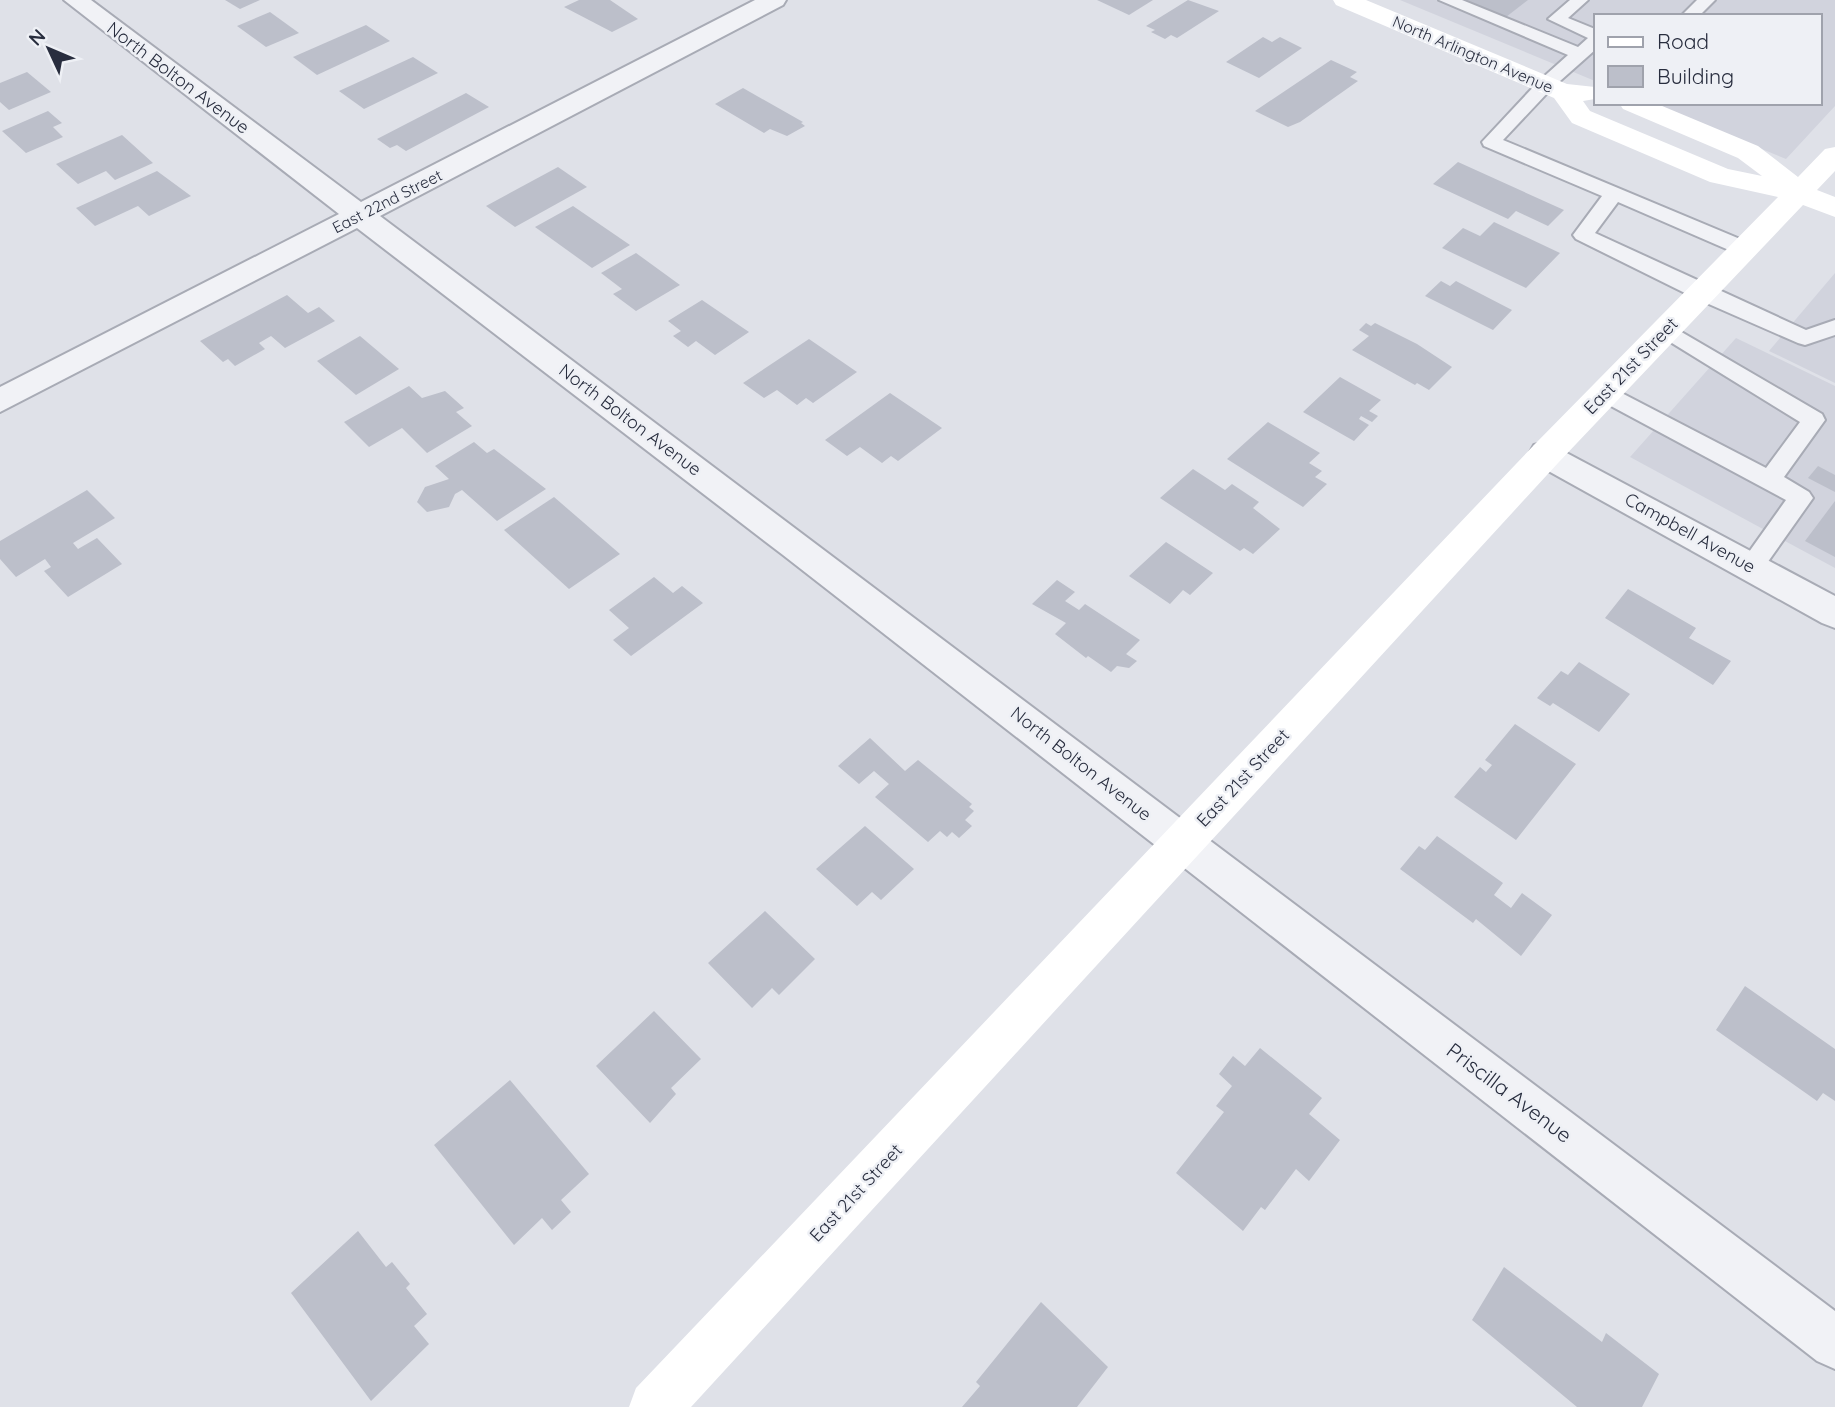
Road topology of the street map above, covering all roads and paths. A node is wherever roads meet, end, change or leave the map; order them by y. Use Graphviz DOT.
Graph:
graph roads {
  1 [pos="75,0"];
  2 [pos="775,0"];
  3 [pos="1345,0"];
  4 [pos="1447,0"];
  5 [pos="1580,0"];
  6 [pos="1707,0"];
  7 [pos="1691,14"];
  8 [pos="1594,35"];
  9 [pos="1594,42"];
  10 [pos="1580,54"];
  11 [pos="1554,88"];
  12 [pos="1594,93"];
  13 [pos="1637,105"];
  14 [pos="1835,155"];
  15 [pos="1800,193"];
  16 [pos="1614,194"];
  17 [pos="1835,208"];
  18 [pos="359,215"];
  19 [pos="1745,250"];
  20 [pos="1702,293"];
  21 [pos="1835,327"];
  22 [pos="1666,330"];
  23 [pos="1604,393"];
  24 [pos="0,401"];
  25 [pos="1546,454"];
  26 [pos="1770,480"];
  27 [pos="1751,566"];
  28 [pos="1835,613"];
  29 [pos="1182,843"];
  30 [pos="1835,1343"];
  31 [pos="655,1407"];
  1 -- 18 [label="street, North Bolton Avenue"];
  2 -- 18 [label="street, East 22nd Street"];
  3 -- 11 [label="main road, North Arlington Avenue"];
  4 -- 10 [label="lane"];
  5 -- 8 [label="lane"];
  6 -- 7 [label="lane"];
  9 -- 10 [label="lane"];
  10 -- 11 [label="lane"];
  11 -- 12 [label="main road, North Arlington Avenue"];
  11 -- 15 [label="main road, North Arlington Avenue"];
  11 -- 16 [label="lane"];
  13 -- 15 [label="main road, North Arlington Avenue"];
  14 -- 15 [label="main road, East 21st Street"];
  15 -- 17 [label="main road, North Arlington Avenue"];
  15 -- 19 [label="main road, East 21st Street"];
  16 -- 19 [label="lane"];
  16 -- 20 [label="lane"];
  18 -- 24 [label="street, East 22nd Street"];
  18 -- 29 [label="street, North Bolton Avenue"];
  19 -- 20 [label="main road, East 21st Street"];
  20 -- 21 [label="lane"];
  20 -- 22 [label="main road, East 21st Street"];
  22 -- 23 [label="main road, East 21st Street"];
  22 -- 26 [label="lane"];
  23 -- 25 [label="main road, East 21st Street"];
  23 -- 26 [label="lane"];
  25 -- 27 [label="street, Campbell Avenue"];
  25 -- 29 [label="main road, East 21st Street"];
  26 -- 27 [label="lane"];
  27 -- 28 [label="street, Campbell Avenue"];
  29 -- 30 [label="street, Priscilla Avenue"];
  29 -- 31 [label="main road, East 21st Street"];
}
